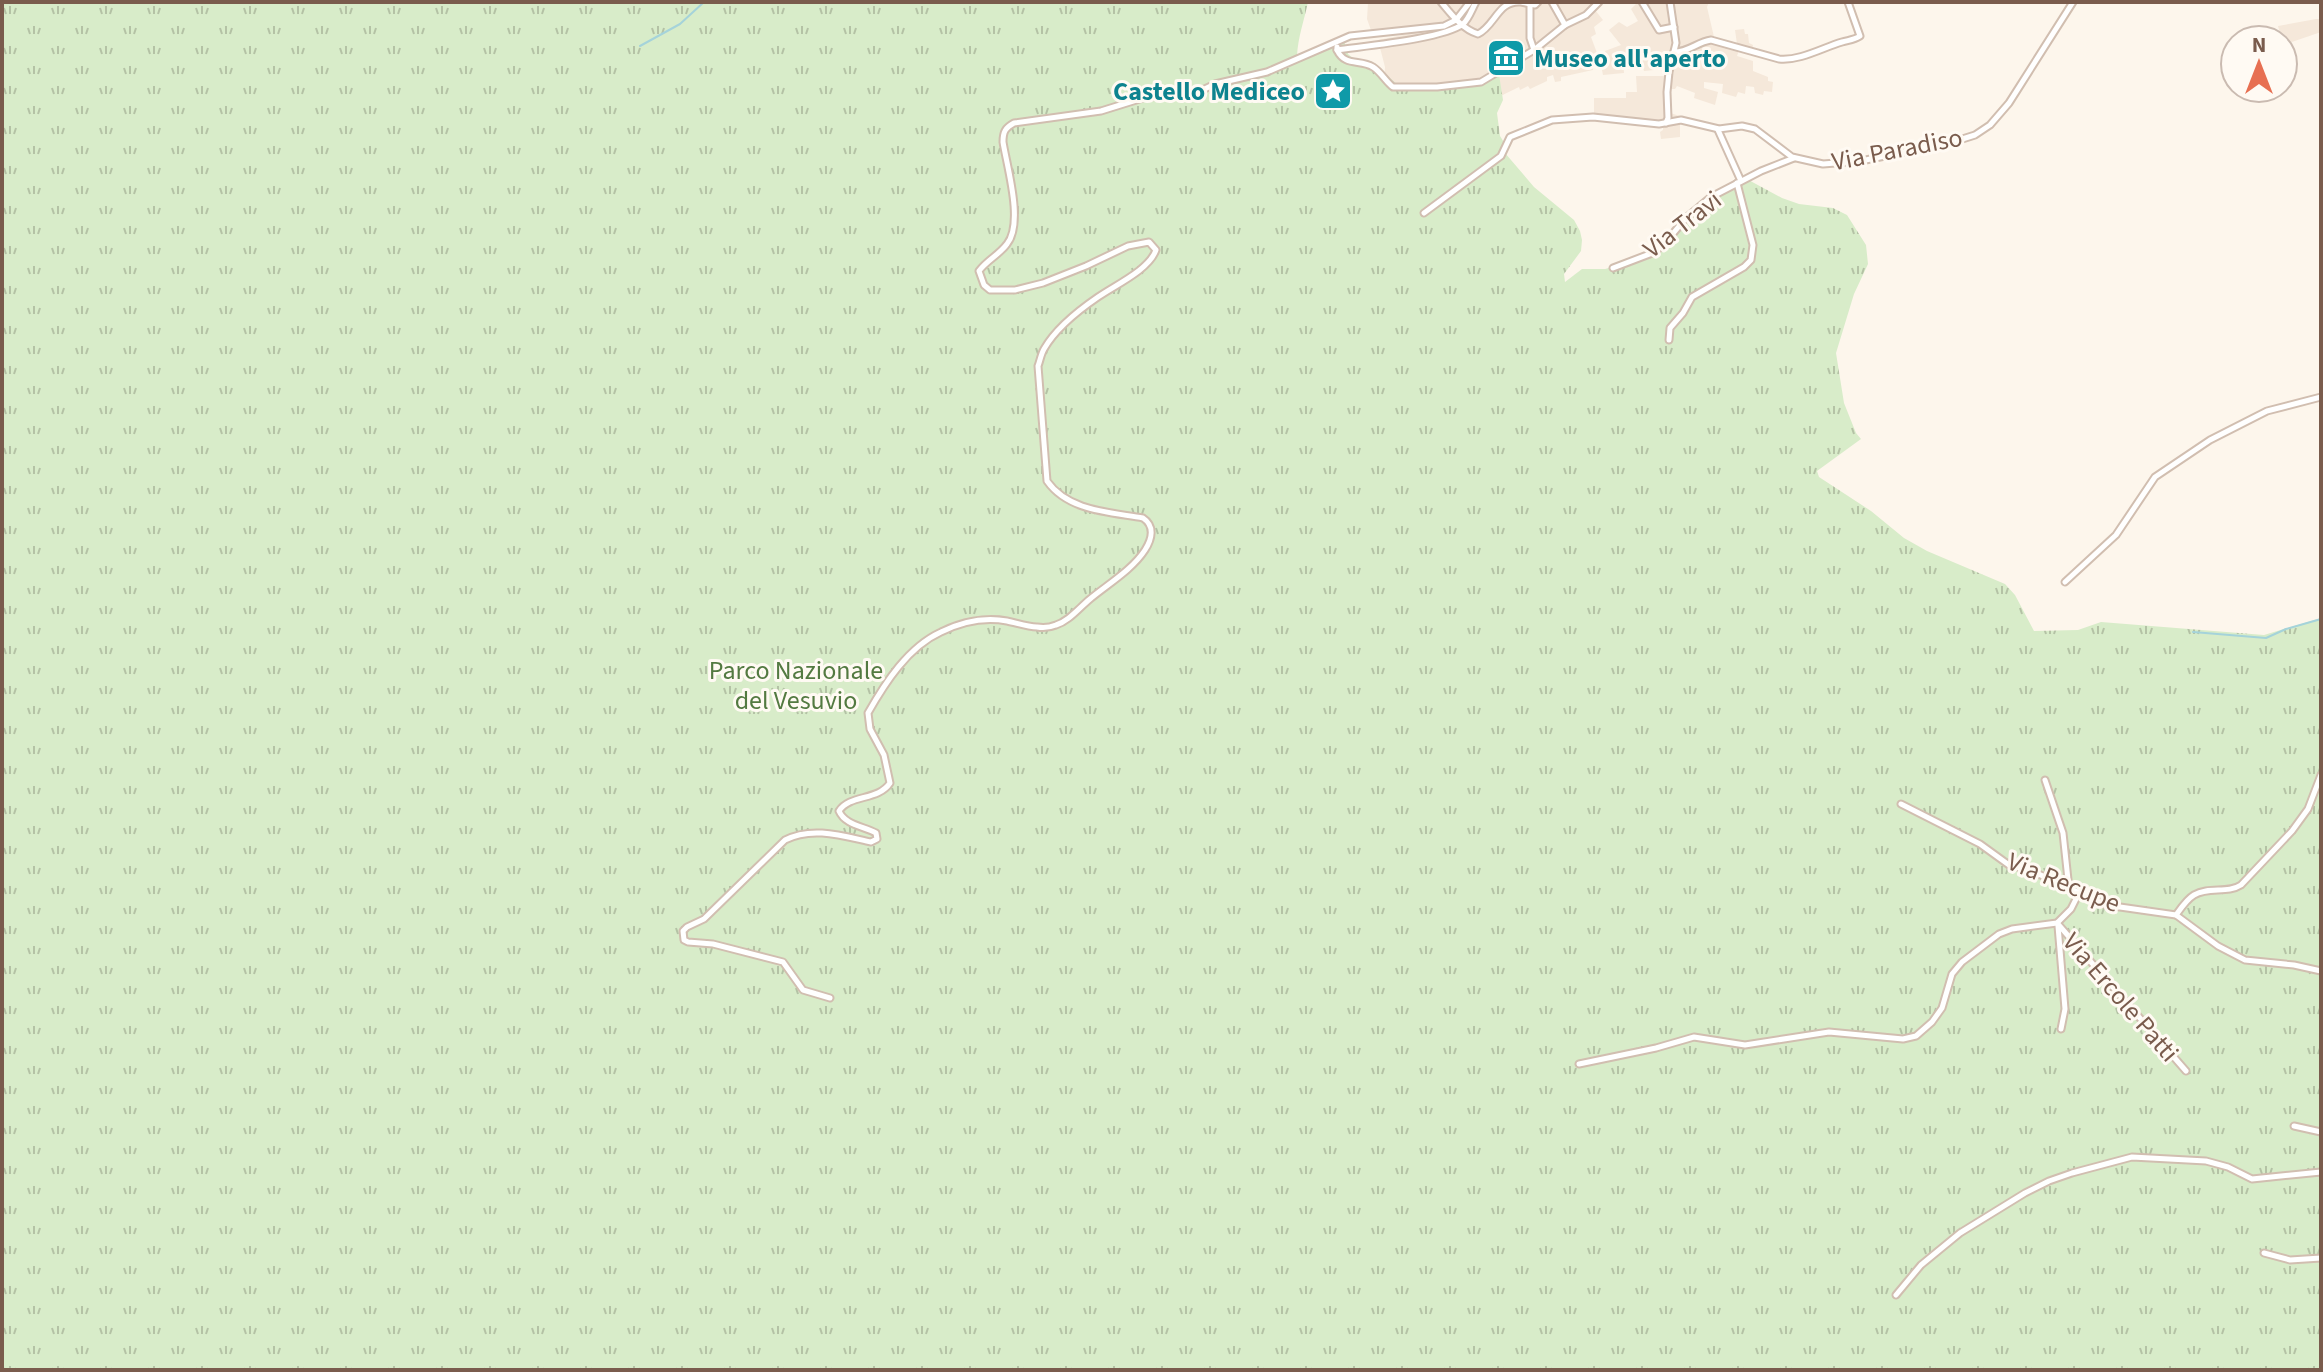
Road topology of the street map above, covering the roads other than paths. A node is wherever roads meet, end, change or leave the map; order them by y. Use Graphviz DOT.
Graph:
graph roads {
  1 [pos="1441,2"];
  2 [pos="1473,2"];
  3 [pos="1538,2"];
  4 [pos="1552,2"];
  5 [pos="1599,2"];
  6 [pos="1642,2"];
  7 [pos="1670,2"];
  8 [pos="1848,2"];
  9 [pos="2073,2"];
  10 [pos="1530,5"];
  11 [pos="1456,20"];
  12 [pos="1462,25"];
  13 [pos="1565,25"];
  14 [pos="1674,27"];
  15 [pos="1337,46"];
  16 [pos="1534,50"];
  17 [pos="1674,52"];
  18 [pos="1666,124"];
  19 [pos="1717,129"];
  20 [pos="1794,158"];
  21 [pos="1739,182"];
  22 [pos="1424,213"];
  23 [pos="1613,268"];
  24 [pos="1669,340"];
  25 [pos="2321,397"];
  26 [pos="2065,582"];
  27 [pos="2321,775"];
  28 [pos="2045,780"];
  29 [pos="1901,804"];
  30 [pos="2069,889"];
  31 [pos="2079,893"];
  32 [pos="2176,915"];
  33 [pos="2058,924"];
  34 [pos="2321,971"];
  35 [pos="830,998"];
  36 [pos="2061,1029"];
  37 [pos="1579,1064"];
  38 [pos="2186,1071"];
  39 [pos="2294,1126"];
  40 [pos="2321,1132"];
  41 [pos="2321,1172"];
  42 [pos="2264,1253"];
  43 [pos="2321,1258"];
  44 [pos="1896,1295"];
  1 -- 11 [label="street"];
  2 -- 11 [label="street"];
  2 -- 12 [label="street"];
  3 -- 10 [label="street"];
  4 -- 13 [label="street"];
  5 -- 13 [label="street"];
  6 -- 14 [label="street"];
  7 -- 14 [label="street"];
  8 -- 17 [label="street"];
  9 -- 20 [label="street, Via Paradiso"];
  10 -- 12 [label="street"];
  10 -- 16 [label="street"];
  11 -- 12 [label="street"];
  11 -- 15 [label="street"];
  12 -- 15 [label="street"];
  13 -- 16 [label="street"];
  14 -- 17 [label="street"];
  15 -- 16 [label="street"];
  15 -- 35 [label="street"];
  17 -- 18 [label="street"];
  18 -- 19 [label="street, Via Paradiso"];
  18 -- 22 [label="street, Via Paradiso"];
  19 -- 20 [label="street, Via Paradiso"];
  19 -- 21 [label="street"];
  20 -- 21 [label="street, Via Travi"];
  21 -- 23 [label="street, Via Travi"];
  21 -- 24 [label="street"];
  25 -- 26 [label="street"];
  27 -- 32 [label="street"];
  28 -- 30 [label="street"];
  29 -- 30 [label="street, Via Recupe"];
  30 -- 31 [label="street, Via Recupe"];
  31 -- 32 [label="street, Via Recupe"];
  31 -- 33 [label="street"];
  32 -- 34 [label="street, Via Recupe"];
  33 -- 36 [label="street"];
  33 -- 37 [label="street"];
  33 -- 38 [label="street, Via Ercole Patti"];
  39 -- 40 [label="street"];
  41 -- 44 [label="street"];
  42 -- 43 [label="street"];
}
